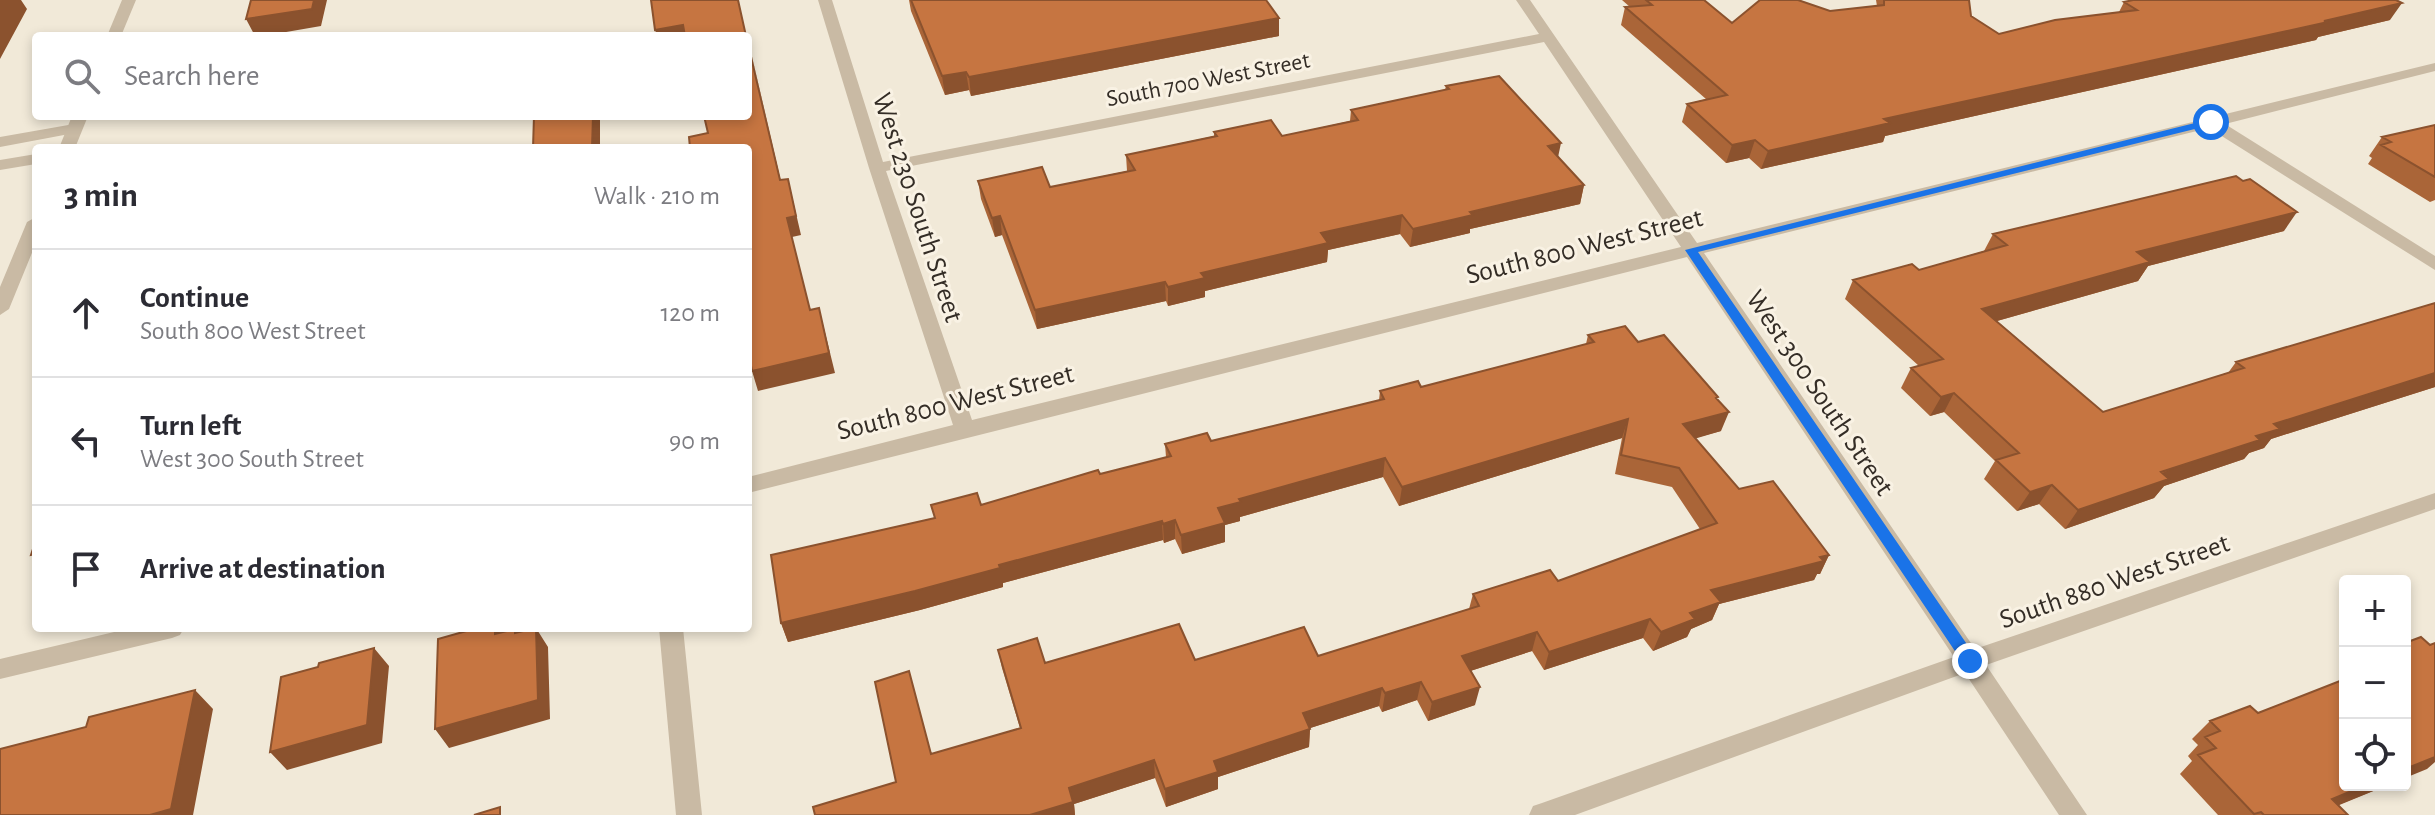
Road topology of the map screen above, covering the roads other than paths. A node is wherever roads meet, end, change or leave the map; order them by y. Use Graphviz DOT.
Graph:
graph roads {
  1 [pos="129,0"];
  2 [pos="825,0"];
  3 [pos="1523,0"];
  4 [pos="116,32"];
  5 [pos="1548,37"];
  6 [pos="2435,67"];
  7 [pos="2211,122"];
  8 [pos="77,123"];
  9 [pos="0,142"];
  10 [pos="69,144"];
  11 [pos="32,160"];
  12 [pos="0,165"];
  13 [pos="877,168"];
  14 [pos="32,232"];
  15 [pos="1691,250"];
  16 [pos="2435,264"];
  17 [pos="0,309"];
  18 [pos="965,429"];
  19 [pos="752,484"];
  20 [pos="2435,501"];
  21 [pos="155,632"];
  22 [pos="671,632"];
  23 [pos="1970,661"];
  24 [pos="0,669"];
  25 [pos="689,815"];
  26 [pos="1542,815"];
  27 [pos="2074,815"];
  1 -- 4 [label="street"];
  2 -- 13 [label="street, West 230 South Street"];
  3 -- 5 [label="street, West 300 South Street"];
  5 -- 13 [label="street, South 700 West Street"];
  5 -- 15 [label="street, West 300 South Street"];
  6 -- 7 [label="street, South 800 West Street"];
  7 -- 15 [label="street, South 800 West Street"];
  7 -- 16 [label="street"];
  8 -- 9 [label="street"];
  8 -- 10 [label="street"];
  11 -- 12 [label="street"];
  13 -- 18 [label="street, West 230 South Street"];
  14 -- 17 [label="street"];
  15 -- 18 [label="street, South 800 West Street"];
  15 -- 23 [label="street, West 300 South Street"];
  18 -- 19 [label="street, South 800 West Street"];
  20 -- 23 [label="street, South 880 West Street"];
  21 -- 24 [label="street"];
  22 -- 25 [label="street"];
  23 -- 26 [label="street, South 880 West Street"];
  23 -- 27 [label="street, West 300 South Street"];
}
